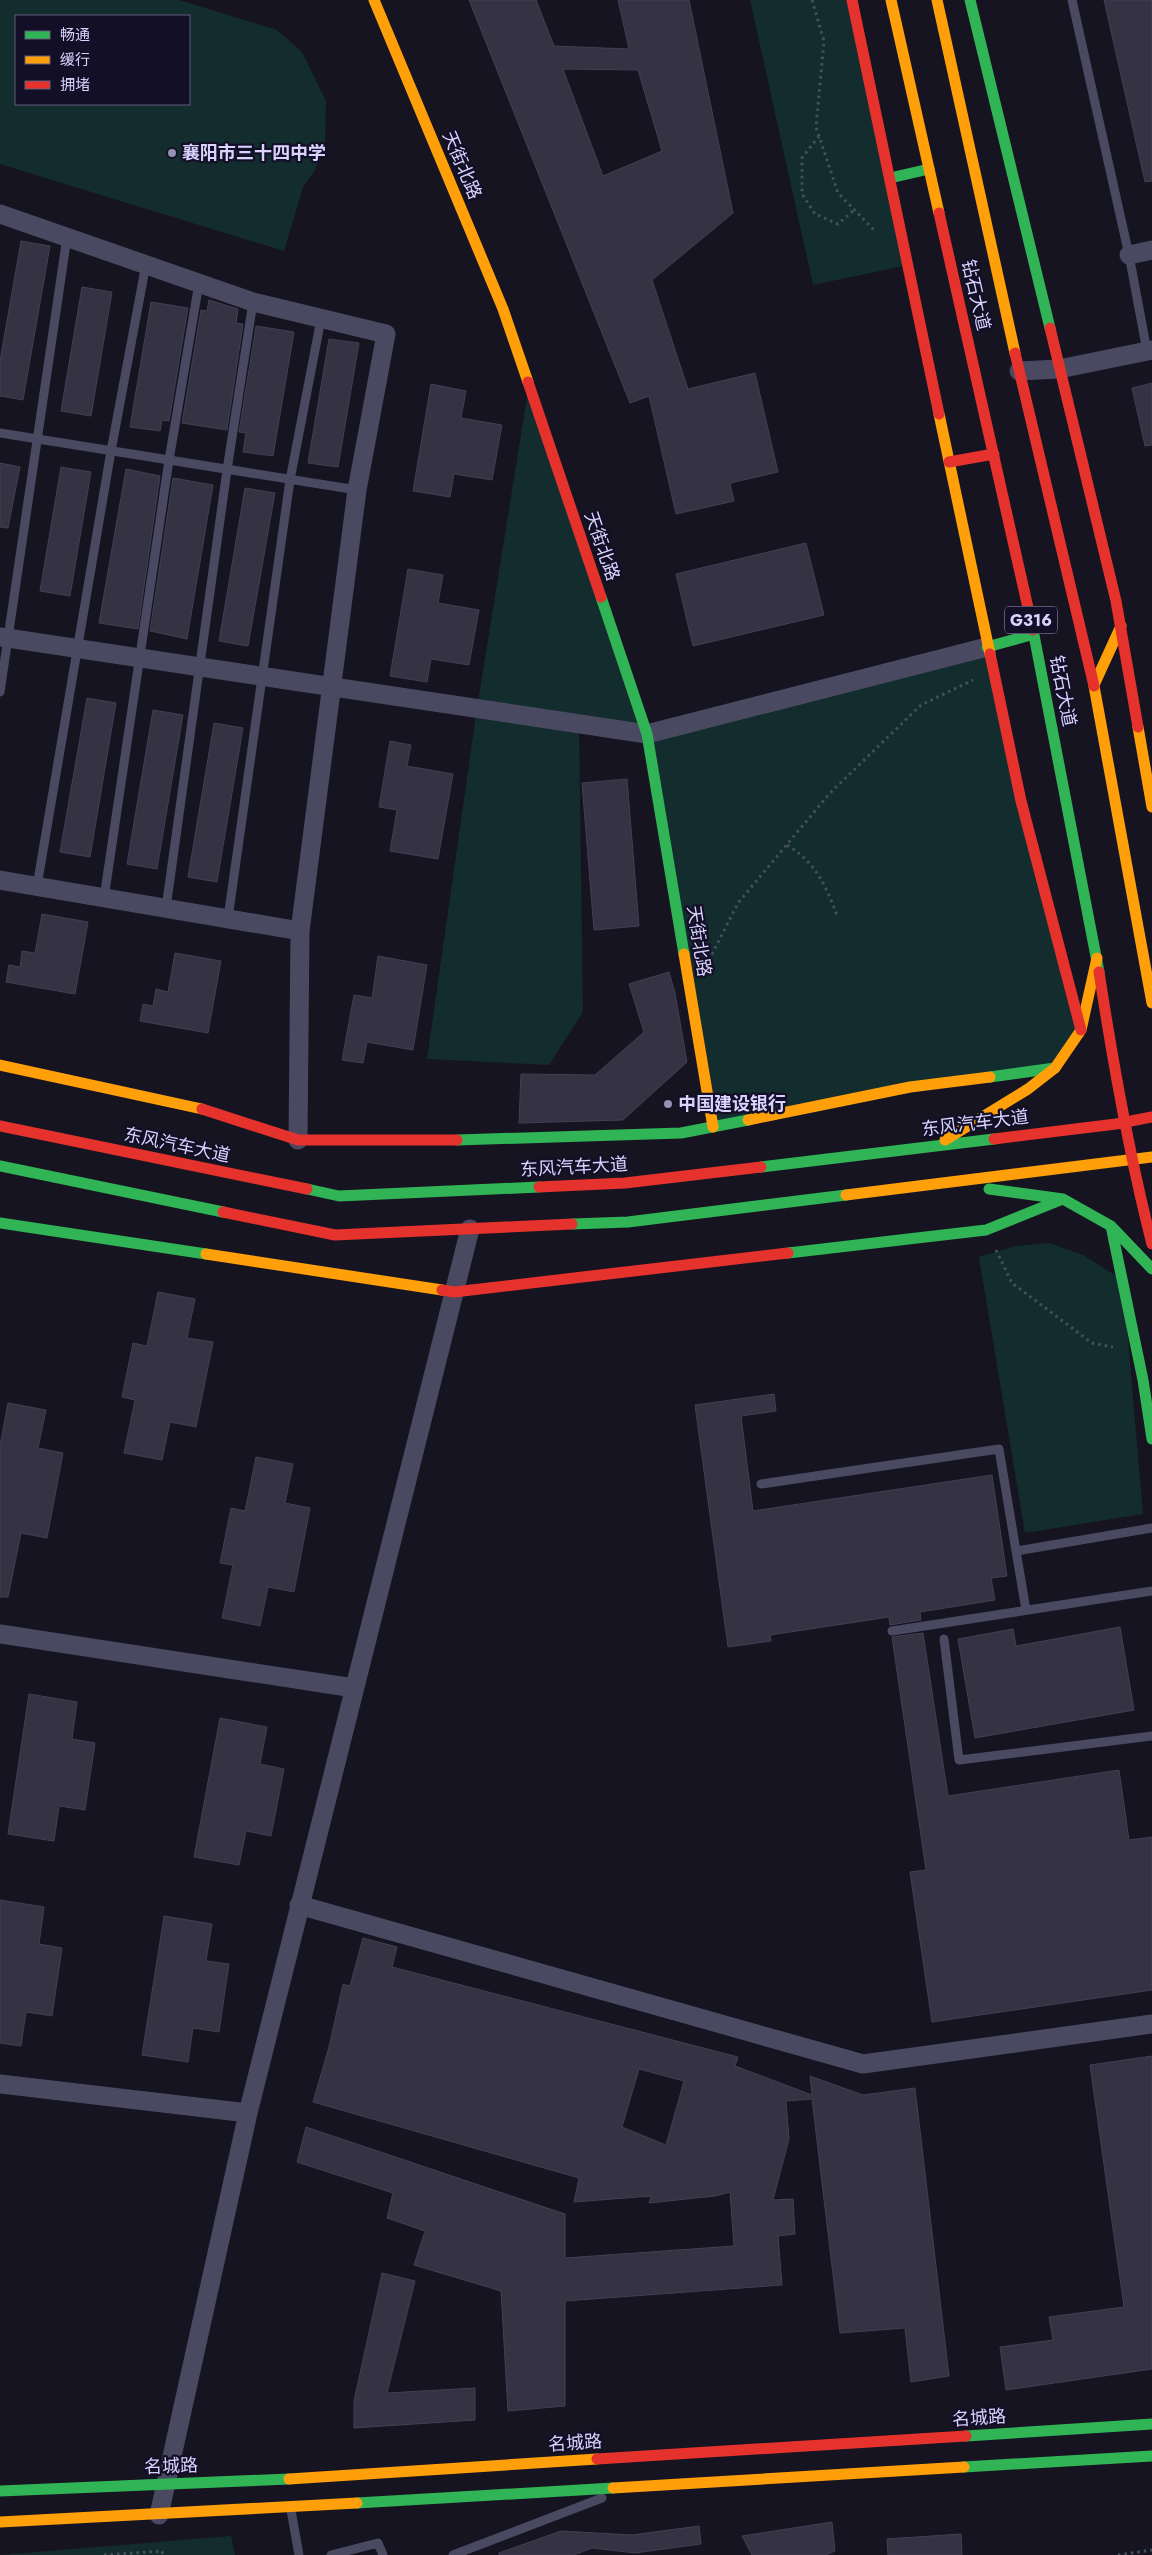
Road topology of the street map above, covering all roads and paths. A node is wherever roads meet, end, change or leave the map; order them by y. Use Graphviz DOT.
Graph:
graph roads {
  1 [pos="374,0"];
  2 [pos="812,0"];
  3 [pos="852,0"];
  4 [pos="891,0"];
  5 [pos="937,0"];
  6 [pos="970,0"];
  7 [pos="1072,0"];
  8 [pos="819,135"];
  9 [pos="930,169"];
  10 [pos="890,178"];
  11 [pos="854,210"];
  12 [pos="0,214"];
  13 [pos="67,237"];
  14 [pos="881,238"];
  15 [pos="1152,250"];
  16 [pos="1129,255"];
  17 [pos="147,263"];
  18 [pos="199,283"];
  19 [pos="253,302"];
  20 [pos="321,319"];
  21 [pos="1150,350"];
  22 [pos="1059,369"];
  23 [pos="1019,371"];
  24 [pos="0,433"];
  25 [pos="36,439"];
  26 [pos="111,451"];
  27 [pos="994,454"];
  28 [pos="169,460"];
  29 [pos="949,462"];
  30 [pos="227,470"];
  31 [pos="290,480"];
  32 [pos="357,490"];
  33 [pos="1120,626"];
  34 [pos="1034,634"];
  35 [pos="4,638"];
  36 [pos="987,647"];
  37 [pos="78,649"];
  38 [pos="140,658"];
  39 [pos="199,667"];
  40 [pos="992,672"];
  41 [pos="262,676"];
  42 [pos="332,686"];
  43 [pos="1094,686"];
  44 [pos="0,692"];
  45 [pos="647,734"];
  46 [pos="1152,807"];
  47 [pos="787,845"];
  48 [pos="0,880"];
  49 [pos="37,886"];
  50 [pos="104,898"];
  51 [pos="166,908"];
  52 [pos="837,915"];
  53 [pos="228,918"];
  54 [pos="300,930"];
  55 [pos="1097,956"];
  56 [pos="708,962"];
  57 [pos="1151,991"];
  58 [pos="1152,1003"];
  59 [pos="1081,1030"];
  60 [pos="0,1065"];
  61 [pos="1055,1068"];
  62 [pos="1152,1117"];
  63 [pos="1127,1122"];
  64 [pos="0,1126"];
  65 [pos="713,1127"];
  66 [pos="298,1140"];
  67 [pos="937,1145"];
  68 [pos="1152,1157"];
  69 [pos="1133,1160"];
  70 [pos="0,1166"];
  71 [pos="950,1183"];
  72 [pos="1063,1199"];
  73 [pos="0,1224"];
  74 [pos="1111,1226"];
  75 [pos="470,1229"];
  76 [pos="986,1230"];
  77 [pos="1152,1244"];
  78 [pos="1152,1269"];
  79 [pos="454,1292"];
  80 [pos="1136,1350"];
  81 [pos="1152,1438"];
  82 [pos="761,1484"];
  83 [pos="1152,1528"];
  84 [pos="1016,1551"];
  85 [pos="1152,1591"];
  86 [pos="1026,1610"];
  87 [pos="892,1631"];
  88 [pos="0,1634"];
  89 [pos="944,1639"];
  90 [pos="354,1688"];
  91 [pos="1152,1736"];
  92 [pos="299,1905"];
  93 [pos="1152,2024"];
  94 [pos="0,2084"];
  95 [pos="248,2113"];
  96 [pos="1152,2424"];
  97 [pos="1152,2456"];
  98 [pos="166,2484"];
  99 [pos="633,2487"];
  100 [pos="0,2491"];
  101 [pos="290,2507"];
  102 [pos="159,2515"];
  103 [pos="0,2522"];
  104 [pos="1152,2550"];
  105 [pos="104,2555"];
  106 [pos="163,2555"];
  107 [pos="299,2555"];
  108 [pos="331,2555"];
  109 [pos="383,2555"];
  110 [pos="453,2555"];
  111 [pos="1118,2555"];
  1 -- 45 [label="main road, 天街北路"];
  2 -- 8 [label="path"];
  3 -- 10 [label="main road"];
  4 -- 9 [label="main road, 钻石大道 / G316"];
  5 -- 23 [label="main road, 钻石大道 / G316"];
  6 -- 22 [label="main road"];
  7 -- 16 [label="lane"];
  8 -- 11 [label="path"];
  8 -- 11 [label="path"];
  9 -- 10 [label="main road"];
  9 -- 27 [label="main road, 钻石大道 / G316"];
  10 -- 29 [label="main road"];
  11 -- 14 [label="path"];
  12 -- 13 [label="street"];
  13 -- 17 [label="street"];
  13 -- 25 [label="lane"];
  15 -- 16 [label="street"];
  16 -- 21 [label="lane"];
  17 -- 18 [label="street"];
  17 -- 26 [label="lane"];
  18 -- 19 [label="street"];
  18 -- 28 [label="lane"];
  19 -- 20 [label="street"];
  19 -- 30 [label="lane"];
  20 -- 31 [label="lane"];
  20 -- 32 [label="street"];
  21 -- 22 [label="street"];
  22 -- 23 [label="street"];
  22 -- 33 [label="main road"];
  23 -- 43 [label="main road, 钻石大道 / G316"];
  24 -- 25 [label="lane"];
  25 -- 26 [label="lane"];
  25 -- 35 [label="lane"];
  26 -- 28 [label="lane"];
  26 -- 37 [label="lane"];
  27 -- 29 [label="main road"];
  27 -- 34 [label="main road, 钻石大道 / G316"];
  28 -- 30 [label="lane"];
  28 -- 38 [label="lane"];
  29 -- 36 [label="main road"];
  30 -- 31 [label="lane"];
  30 -- 39 [label="lane"];
  31 -- 32 [label="lane"];
  31 -- 41 [label="lane"];
  32 -- 42 [label="street"];
  33 -- 43 [label="main road"];
  33 -- 46 [label="main road"];
  34 -- 36 [label="main road"];
  34 -- 55 [label="main road, 钻石大道 / G316"];
  35 -- 37 [label="street"];
  35 -- 44 [label="lane"];
  36 -- 40 [label="main road"];
  36 -- 45 [label="street"];
  37 -- 38 [label="street"];
  37 -- 49 [label="lane"];
  38 -- 39 [label="street"];
  38 -- 50 [label="lane"];
  39 -- 41 [label="street"];
  39 -- 51 [label="lane"];
  40 -- 47 [label="path"];
  40 -- 59 [label="main road"];
  41 -- 42 [label="street"];
  41 -- 53 [label="lane"];
  42 -- 45 [label="street"];
  42 -- 54 [label="street"];
  43 -- 57 [label="main road, 钻石大道 / G316"];
  45 -- 65 [label="main road, 天街北路"];
  47 -- 52 [label="path"];
  47 -- 56 [label="path"];
  48 -- 49 [label="street"];
  49 -- 50 [label="street"];
  50 -- 51 [label="street"];
  51 -- 53 [label="street"];
  53 -- 54 [label="street"];
  54 -- 66 [label="street"];
  55 -- 59 [label="main road"];
  55 -- 63 [label="main road, 钻石大道 / G316"];
  57 -- 58 [label="main road, 钻石大道 / G316"];
  59 -- 61 [label="main road"];
  60 -- 66 [label="main road"];
  61 -- 65 [label="main road"];
  61 -- 67 [label="main road"];
  62 -- 63 [label="main road, 东风汽车大道"];
  63 -- 67 [label="main road, 东风汽车大道"];
  63 -- 69 [label="main road, 钻石大道 / G316"];
  64 -- 67 [label="main road, 东风汽车大道"];
  65 -- 66 [label="main road"];
  68 -- 69 [label="main road"];
  69 -- 71 [label="main road"];
  69 -- 77 [label="main road, 钻石大道 / G316"];
  70 -- 75 [label="main road"];
  71 -- 72 [label="main road"];
  71 -- 75 [label="main road"];
  72 -- 74 [label="main road"];
  72 -- 76 [label="main road"];
  73 -- 79 [label="main road"];
  74 -- 78 [label="main road"];
  74 -- 80 [label="main road"];
  75 -- 79 [label="street"];
  76 -- 79 [label="main road"];
  76 -- 80 [label="path"];
  79 -- 90 [label="street"];
  80 -- 81 [label="main road"];
  82 -- 84 [label="lane"];
  83 -- 84 [label="lane"];
  84 -- 86 [label="lane"];
  85 -- 86 [label="lane"];
  86 -- 87 [label="lane"];
  88 -- 90 [label="street"];
  89 -- 91 [label="lane"];
  90 -- 92 [label="street"];
  92 -- 93 [label="street"];
  92 -- 95 [label="street"];
  94 -- 95 [label="street"];
  95 -- 98 [label="street"];
  96 -- 98 [label="main road, 名城路"];
  97 -- 99 [label="main road"];
  98 -- 100 [label="main road, 名城路"];
  98 -- 102 [label="street"];
  99 -- 101 [label="main road"];
  99 -- 110 [label="lane"];
  101 -- 102 [label="main road"];
  101 -- 107 [label="lane"];
  102 -- 103 [label="main road"];
  104 -- 111 [label="path"];
  105 -- 106 [label="path"];
  108 -- 109 [label="lane"];
}
